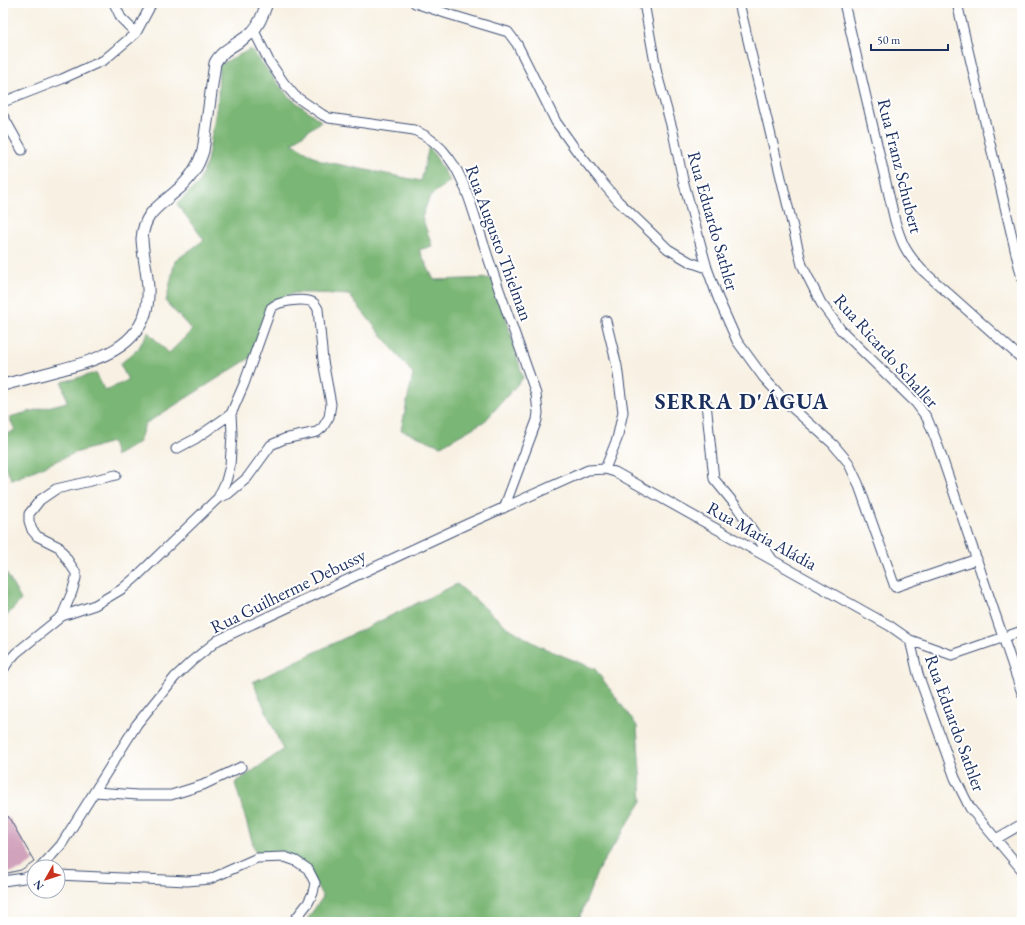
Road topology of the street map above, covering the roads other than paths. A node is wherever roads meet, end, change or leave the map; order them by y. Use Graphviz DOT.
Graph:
graph roads {
  1 [pos="114,3"];
  2 [pos="152,3"];
  3 [pos="267,3"];
  4 [pos="417,3"];
  5 [pos="644,3"];
  6 [pos="739,3"];
  7 [pos="844,3"];
  8 [pos="958,3"];
  9 [pos="254,31"];
  10 [pos="136,33"];
  11 [pos="3,102"];
  12 [pos="3,116"];
  13 [pos="22,150"];
  14 [pos="707,268"];
  15 [pos="1022,280"];
  16 [pos="606,321"];
  17 [pos="1022,359"];
  18 [pos="3,385"];
  19 [pos="706,403"];
  20 [pos="231,414"];
  21 [pos="176,449"];
  22 [pos="605,469"];
  23 [pos="116,474"];
  24 [pos="218,498"];
  25 [pos="504,508"];
  26 [pos="977,559"];
  27 [pos="774,561"];
  28 [pos="62,616"];
  29 [pos="1022,630"];
  30 [pos="1004,638"];
  31 [pos="910,640"];
  32 [pos="3,670"];
  33 [pos="1022,693"];
  34 [pos="241,767"];
  35 [pos="94,792"];
  36 [pos="1022,824"];
  37 [pos="996,839"];
  38 [pos="48,859"];
  39 [pos="1022,870"];
  40 [pos="66,875"];
  41 [pos="26,877"];
  42 [pos="3,881"];
  43 [pos="293,922"];
  1 -- 10 [label="street"];
  2 -- 10 [label="street"];
  3 -- 9 [label="street"];
  4 -- 14 [label="street"];
  5 -- 14 [label="street, Rua Eduardo Sathler"];
  6 -- 26 [label="street, Rua Ricardo Schaller"];
  7 -- 17 [label="street, Rua Franz Schubert"];
  8 -- 15 [label="street"];
  9 -- 18 [label="street"];
  9 -- 25 [label="street, Rua Augusto Thielman"];
  10 -- 11 [label="street"];
  12 -- 13 [label="street"];
  14 -- 26 [label="street, Rua Eduardo Sathler"];
  16 -- 22 [label="street"];
  19 -- 27 [label="street"];
  20 -- 21 [label="street"];
  20 -- 24 [label="street"];
  20 -- 24 [label="street"];
  22 -- 25 [label="street, Rua Maria Aládia"];
  22 -- 27 [label="street, Rua Maria Aládia"];
  23 -- 28 [label="street"];
  24 -- 28 [label="street"];
  25 -- 35 [label="street, Rua Guilherme Debussy"];
  26 -- 30 [label="street, Rua Ricardo Schaller"];
  27 -- 31 [label="street, Rua Maria Aládia"];
  28 -- 32 [label="street"];
  29 -- 30 [label="street, Rua Maria Aládia"];
  30 -- 31 [label="street, Rua Maria Aládia"];
  30 -- 33 [label="street, Rua Ricardo Schaller"];
  31 -- 37 [label="street, Rua Eduardo Sathler"];
  34 -- 35 [label="street"];
  35 -- 38 [label="street, Rua Guilherme Debussy"];
  36 -- 37 [label="street"];
  37 -- 39 [label="street, Rua Eduardo Sathler"];
  40 -- 43 [label="street"];
  41 -- 42 [label="street"];
}
